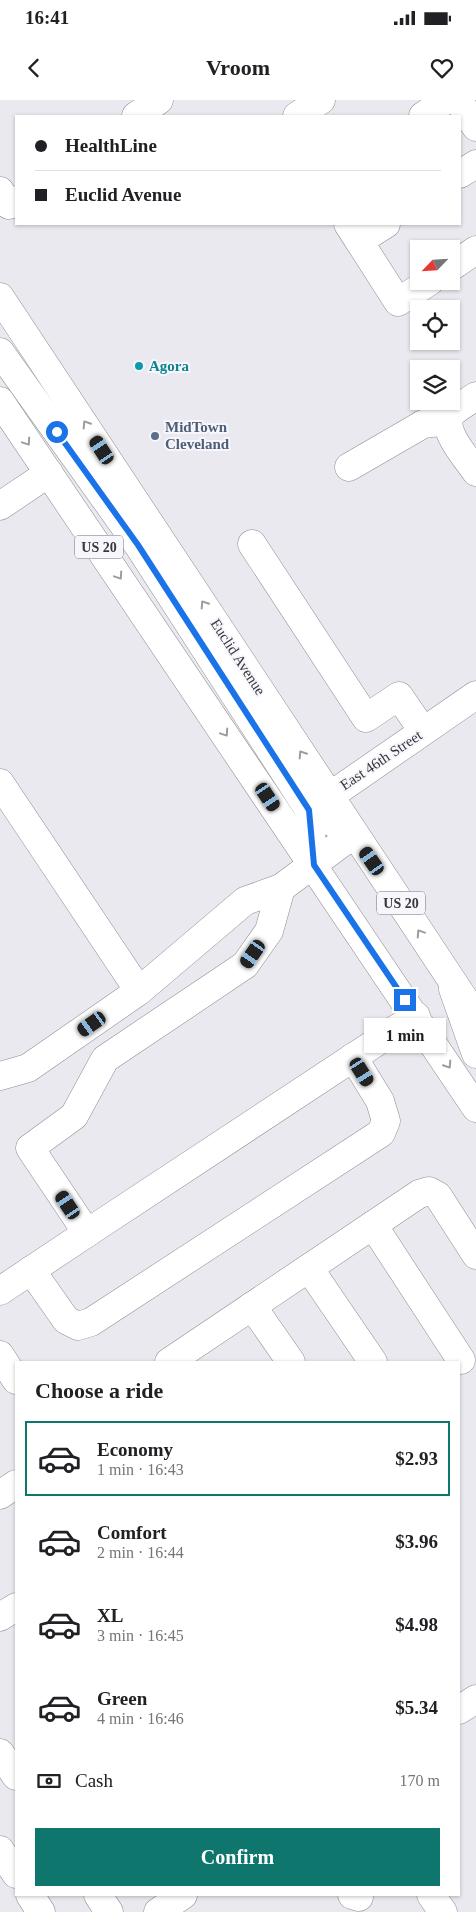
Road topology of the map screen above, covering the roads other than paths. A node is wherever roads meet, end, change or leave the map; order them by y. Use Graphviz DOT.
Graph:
graph roads {
  1 [pos="159,100"];
  2 [pos="321,100"];
  3 [pos="446,100"];
  4 [pos="458,100"];
  5 [pos="137,115"];
  6 [pos="298,115"];
  7 [pos="424,115"];
  8 [pos="476,127"];
  9 [pos="476,164"];
  10 [pos="461,173"];
  11 [pos="0,191"];
  12 [pos="15,201"];
  13 [pos="382,225"];
  14 [pos="354,232"];
  15 [pos="476,250"];
  16 [pos="460,261"];
  17 [pos="416,290"];
  18 [pos="0,297"];
  19 [pos="0,352"];
  20 [pos="476,396"];
  21 [pos="0,401"];
  22 [pos="448,421"];
  23 [pos="349,467"];
  24 [pos="476,472"];
  25 [pos="49,473"];
  26 [pos="0,506"];
  27 [pos="252,544"];
  28 [pos="476,695"];
  29 [pos="423,731"];
  30 [pos="0,783"];
  31 [pos="319,803"];
  32 [pos="288,826"];
  33 [pos="354,834"];
  34 [pos="314,865"];
  35 [pos="281,888"];
  36 [pos="447,973"];
  37 [pos="139,991"];
  38 [pos="416,1016"];
  39 [pos="476,1017"];
  40 [pos="476,1054"];
  41 [pos="354,1058"];
  42 [pos="0,1076"];
  43 [pos="476,1108"];
  44 [pos="373,1226"];
  45 [pos="87,1233"];
  46 [pos="476,1255"];
  47 [pos="309,1268"];
  48 [pos="32,1270"];
  49 [pos="0,1291"];
  50 [pos="252,1306"];
  51 [pos="199,1354"];
  52 [pos="0,1355"];
  53 [pos="465,1357"];
  54 [pos="173,1361"];
  55 [pos="290,1361"];
  56 [pos="372,1361"];
  57 [pos="15,1378"];
  58 [pos="15,1485"];
  59 [pos="0,1496"];
  60 [pos="15,1608"];
  61 [pos="0,1617"];
  62 [pos="476,1699"];
  63 [pos="460,1709"];
  64 [pos="0,1753"];
  65 [pos="15,1775"];
  66 [pos="0,1850"];
  67 [pos="15,1872"];
  68 [pos="31,1896"];
  69 [pos="99,1896"];
  70 [pos="182,1896"];
  71 [pos="432,1896"];
  72 [pos="41,1912"];
  73 [pos="109,1912"];
  74 [pos="158,1912"];
  75 [pos="443,1912"];
  1 -- 5 [label="main road"];
  2 -- 6 [label="main road"];
  3 -- 7 [label="main road"];
  4 -- 8 [label="main road"];
  9 -- 10 [label="main road"];
  11 -- 12 [label="main road"];
  13 -- 14 [label="main road"];
  14 -- 17 [label="main road"];
  15 -- 16 [label="main road"];
  31 -- 18 [label="main road, Euclid Avenue / US 20, one-way"];
  19 -- 31 [label="main road"];
  20 -- 22 [label="main road"];
  21 -- 25 [label="main road, US 20, one-way"];
  22 -- 23 [label="main road"];
  22 -- 24 [label="main road"];
  25 -- 26 [label="main road"];
  25 -- 32 [label="main road, US 20, one-way"];
  27 -- 29 [label="main road"];
  28 -- 29 [label="main road, East 46th Street"];
  29 -- 31 [label="main road, East 46th Street"];
  30 -- 37 [label="main road"];
  31 -- 32 [label="main road, East 46th Street"];
  31 -- 33 [label="main road, Euclid Avenue / US 20"];
  31 -- 34 [label="main road"];
  32 -- 34 [label="main road, US 20"];
  33 -- 34 [label="main road"];
  36 -- 33 [label="main road, Euclid Avenue / US 20, one-way"];
  34 -- 35 [label="main road"];
  34 -- 38 [label="main road, US 20"];
  35 -- 37 [label="main road"];
  35 -- 45 [label="main road"];
  36 -- 39 [label="main road, Euclid Avenue / US 20"];
  36 -- 40 [label="main road"];
  37 -- 42 [label="main road"];
  38 -- 41 [label="main road"];
  38 -- 43 [label="main road, US 20, one-way"];
  41 -- 45 [label="main road"];
  41 -- 48 [label="main road"];
  44 -- 46 [label="main road"];
  44 -- 47 [label="main road"];
  44 -- 53 [label="main road"];
  45 -- 48 [label="main road"];
  47 -- 50 [label="main road"];
  47 -- 56 [label="main road"];
  48 -- 49 [label="main road"];
  50 -- 51 [label="main road"];
  50 -- 55 [label="main road"];
  51 -- 54 [label="main road"];
  52 -- 57 [label="main road"];
  58 -- 59 [label="main road"];
  60 -- 61 [label="main road"];
  62 -- 63 [label="main road"];
  64 -- 65 [label="main road"];
  66 -- 67 [label="main road"];
  68 -- 72 [label="main road"];
  69 -- 73 [label="main road"];
  70 -- 74 [label="main road"];
  71 -- 75 [label="main road"];
}
